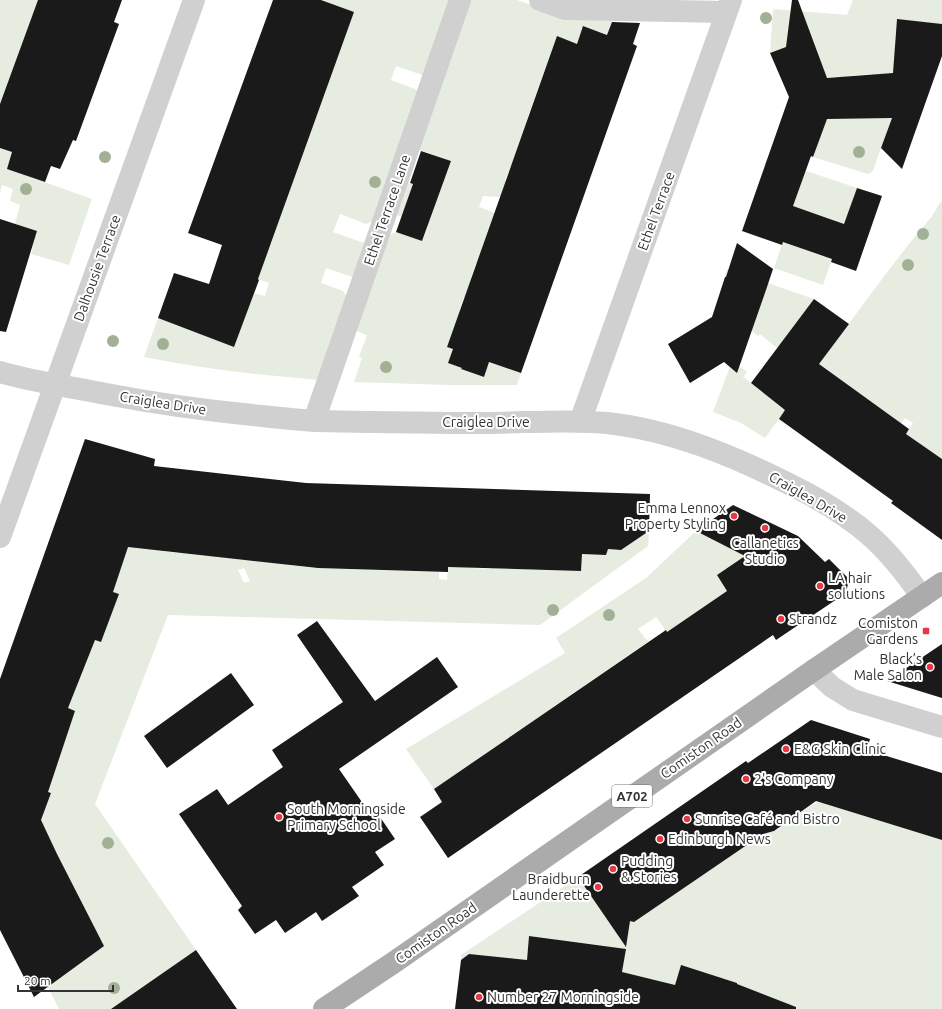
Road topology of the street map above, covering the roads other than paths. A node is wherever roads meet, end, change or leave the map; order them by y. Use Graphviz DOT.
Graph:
graph roads {
  1 [pos="194,0"];
  2 [pos="460,0"];
  3 [pos="540,0"];
  4 [pos="728,6"];
  5 [pos="0,372"];
  6 [pos="55,384"];
  7 [pos="314,421"];
  8 [pos="580,422"];
  9 [pos="0,537"];
  10 [pos="942,584"];
  11 [pos="922,597"];
  12 [pos="814,670"];
  13 [pos="942,728"];
  14 [pos="324,1009"];
  1 -- 6 [label="street, Dalhousie Terrace"];
  2 -- 7 [label="street, Ethel Terrace Lane"];
  3 -- 4 [label="street"];
  4 -- 8 [label="street, Ethel Terrace"];
  5 -- 6 [label="street, Craiglea Drive"];
  6 -- 7 [label="street, Craiglea Drive"];
  6 -- 9 [label="street, Dalhousie Terrace"];
  7 -- 8 [label="street, Craiglea Drive"];
  8 -- 11 [label="street, Craiglea Drive"];
  10 -- 11 [label="main road, Comiston Road / A702"];
  11 -- 12 [label="main road, Comiston Road / A702"];
  12 -- 13 [label="street"];
  12 -- 14 [label="main road, Comiston Road / A702"];
}
